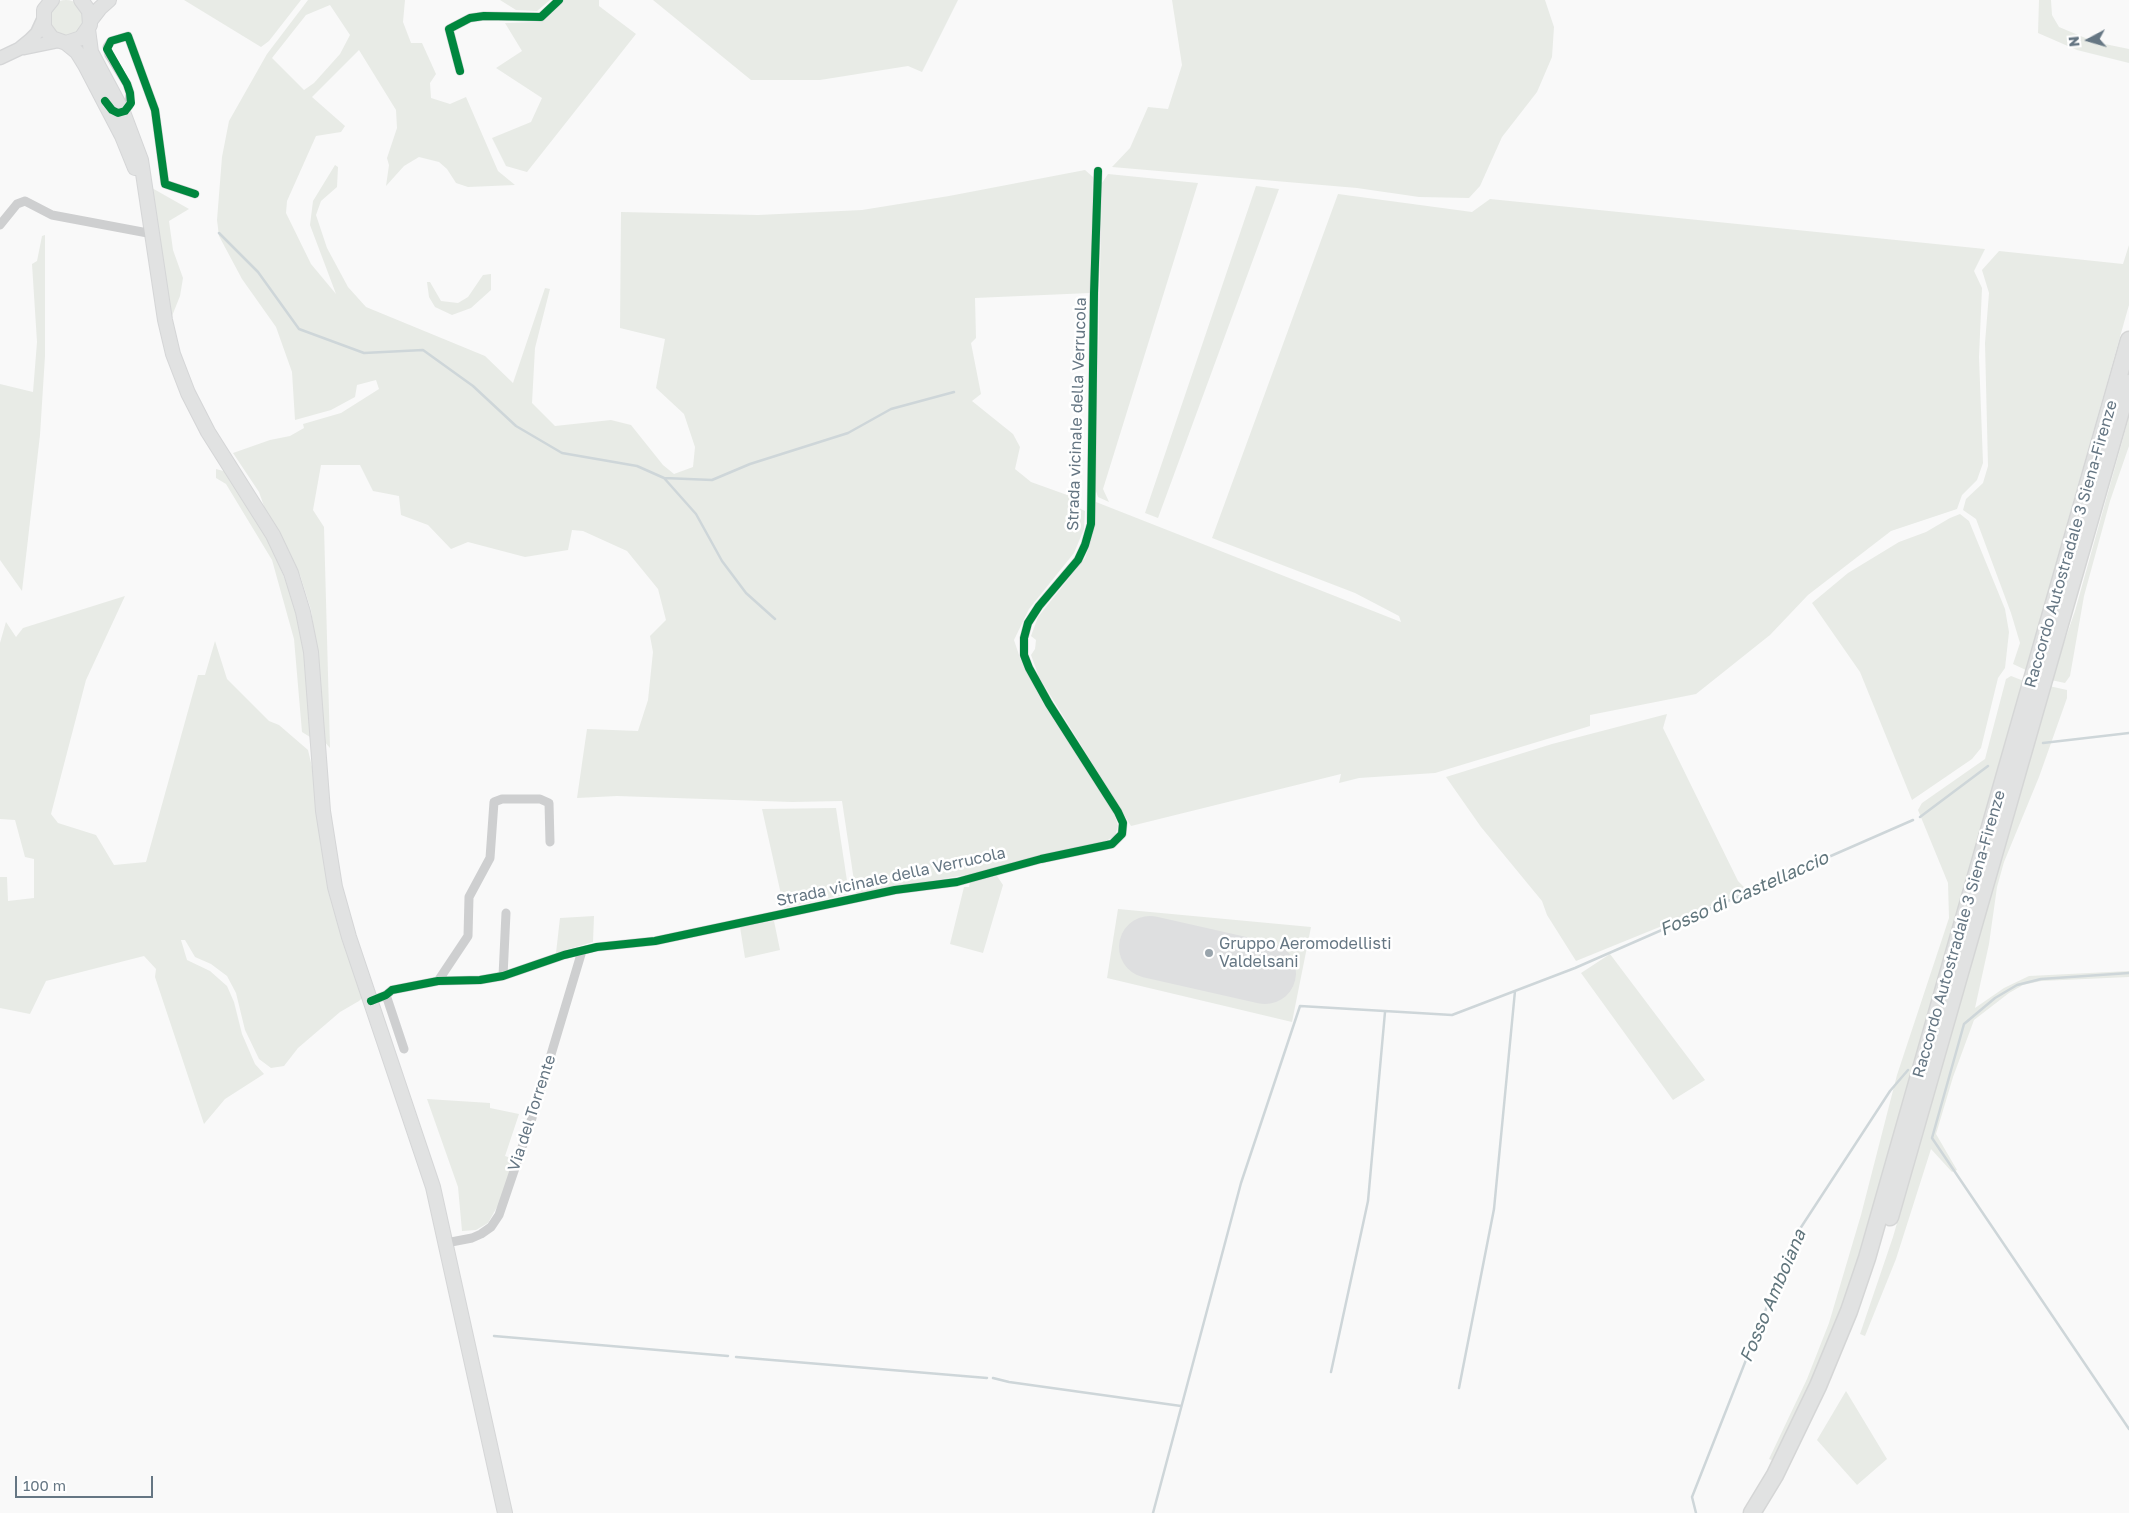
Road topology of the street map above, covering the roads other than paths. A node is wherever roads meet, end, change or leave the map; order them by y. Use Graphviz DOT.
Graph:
graph roads {
  1 [pos="81,0"];
  2 [pos="100,0"];
  3 [pos="109,0"];
  4 [pos="558,0"];
  5 [pos="49,2"];
  6 [pos="43,20"];
  7 [pos="89,25"];
  8 [pos="62,42"];
  9 [pos="20,49"];
  10 [pos="0,58"];
  11 [pos="460,71"];
  12 [pos="120,73"];
  13 [pos="109,97"];
  14 [pos="123,112"];
  15 [pos="1098,171"];
  16 [pos="195,194"];
  17 [pos="149,211"];
  18 [pos="0,225"];
  19 [pos="152,234"];
  20 [pos="2129,340"];
  21 [pos="2129,383"];
  22 [pos="550,842"];
  23 [pos="506,912"];
  24 [pos="582,951"];
  25 [pos="503,976"];
  26 [pos="438,981"];
  27 [pos="386,995"];
  28 [pos="371,1001"];
  29 [pos="404,1049"];
  30 [pos="446,1242"];
  31 [pos="505,1513"];
  32 [pos="1752,1513"];
  33 [pos="1765,1513"];
  1 -- 2 [label="main road"];
  1 -- 7 [label="main road"];
  3 -- 7 [label="main road"];
  4 -- 11 [label="street"];
  5 -- 6 [label="main road"];
  6 -- 8 [label="main road"];
  6 -- 9 [label="main road"];
  7 -- 8 [label="main road"];
  7 -- 13 [label="main road"];
  8 -- 9 [label="main road"];
  8 -- 13 [label="main road"];
  9 -- 10 [label="main road"];
  12 -- 13 [label="street"];
  12 -- 14 [label="street"];
  12 -- 16 [label="street"];
  13 -- 14 [label="main road"];
  13 -- 17 [label="main road"];
  14 -- 17 [label="main road"];
  15 -- 24 [label="street, Strada vicinale della Verrucola"];
  17 -- 19 [label="main road"];
  18 -- 19 [label="street"];
  19 -- 28 [label="main road"];
  20 -- 32 [label="highway, Raccordo Autostradale 3 Siena-Firenze"];
  21 -- 33 [label="highway, Raccordo Autostradale 3 Siena-Firenze"];
  22 -- 26 [label="street"];
  23 -- 25 [label="street"];
  24 -- 25 [label="street"];
  24 -- 30 [label="street, Via del Torrente"];
  25 -- 26 [label="street"];
  26 -- 27 [label="street"];
  27 -- 28 [label="street"];
  27 -- 29 [label="street"];
  28 -- 30 [label="main road"];
  30 -- 31 [label="main road"];
}
